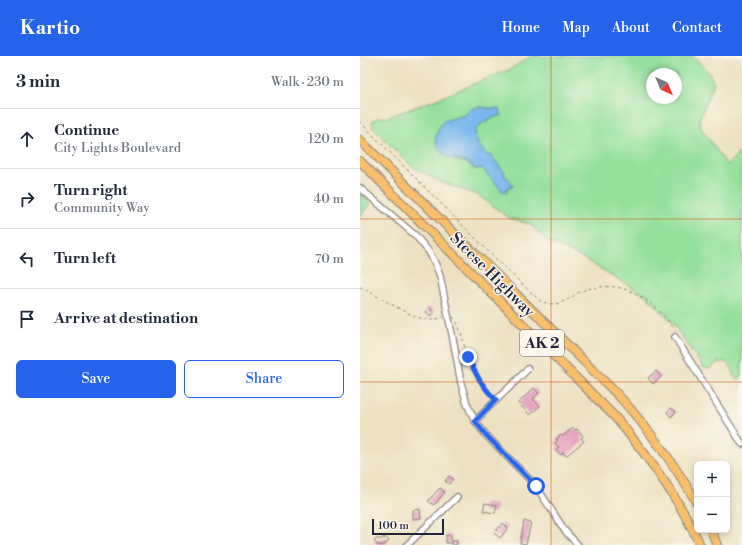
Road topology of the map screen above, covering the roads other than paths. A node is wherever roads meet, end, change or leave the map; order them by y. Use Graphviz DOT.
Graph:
graph roads {
  1 [pos="360,140"];
  2 [pos="360,161"];
  3 [pos="360,188"];
  4 [pos="676,336"];
  5 [pos="528,369"];
  6 [pos="475,421"];
  7 [pos="742,444"];
  8 [pos="457,497"];
  9 [pos="694,499"];
  10 [pos="712,533"];
  11 [pos="407,545"];
  12 [pos="578,545"];
  13 [pos="700,545"];
  14 [pos="717,545"];
  1 -- 9 [label="highway, Steese Highway / AK 2"];
  2 -- 13 [label="highway, Steese Highway / AK 2"];
  3 -- 6 [label="street"];
  4 -- 7 [label="street"];
  5 -- 6 [label="street"];
  6 -- 12 [label="street"];
  8 -- 11 [label="street"];
  10 -- 14 [label="highway"];
}
